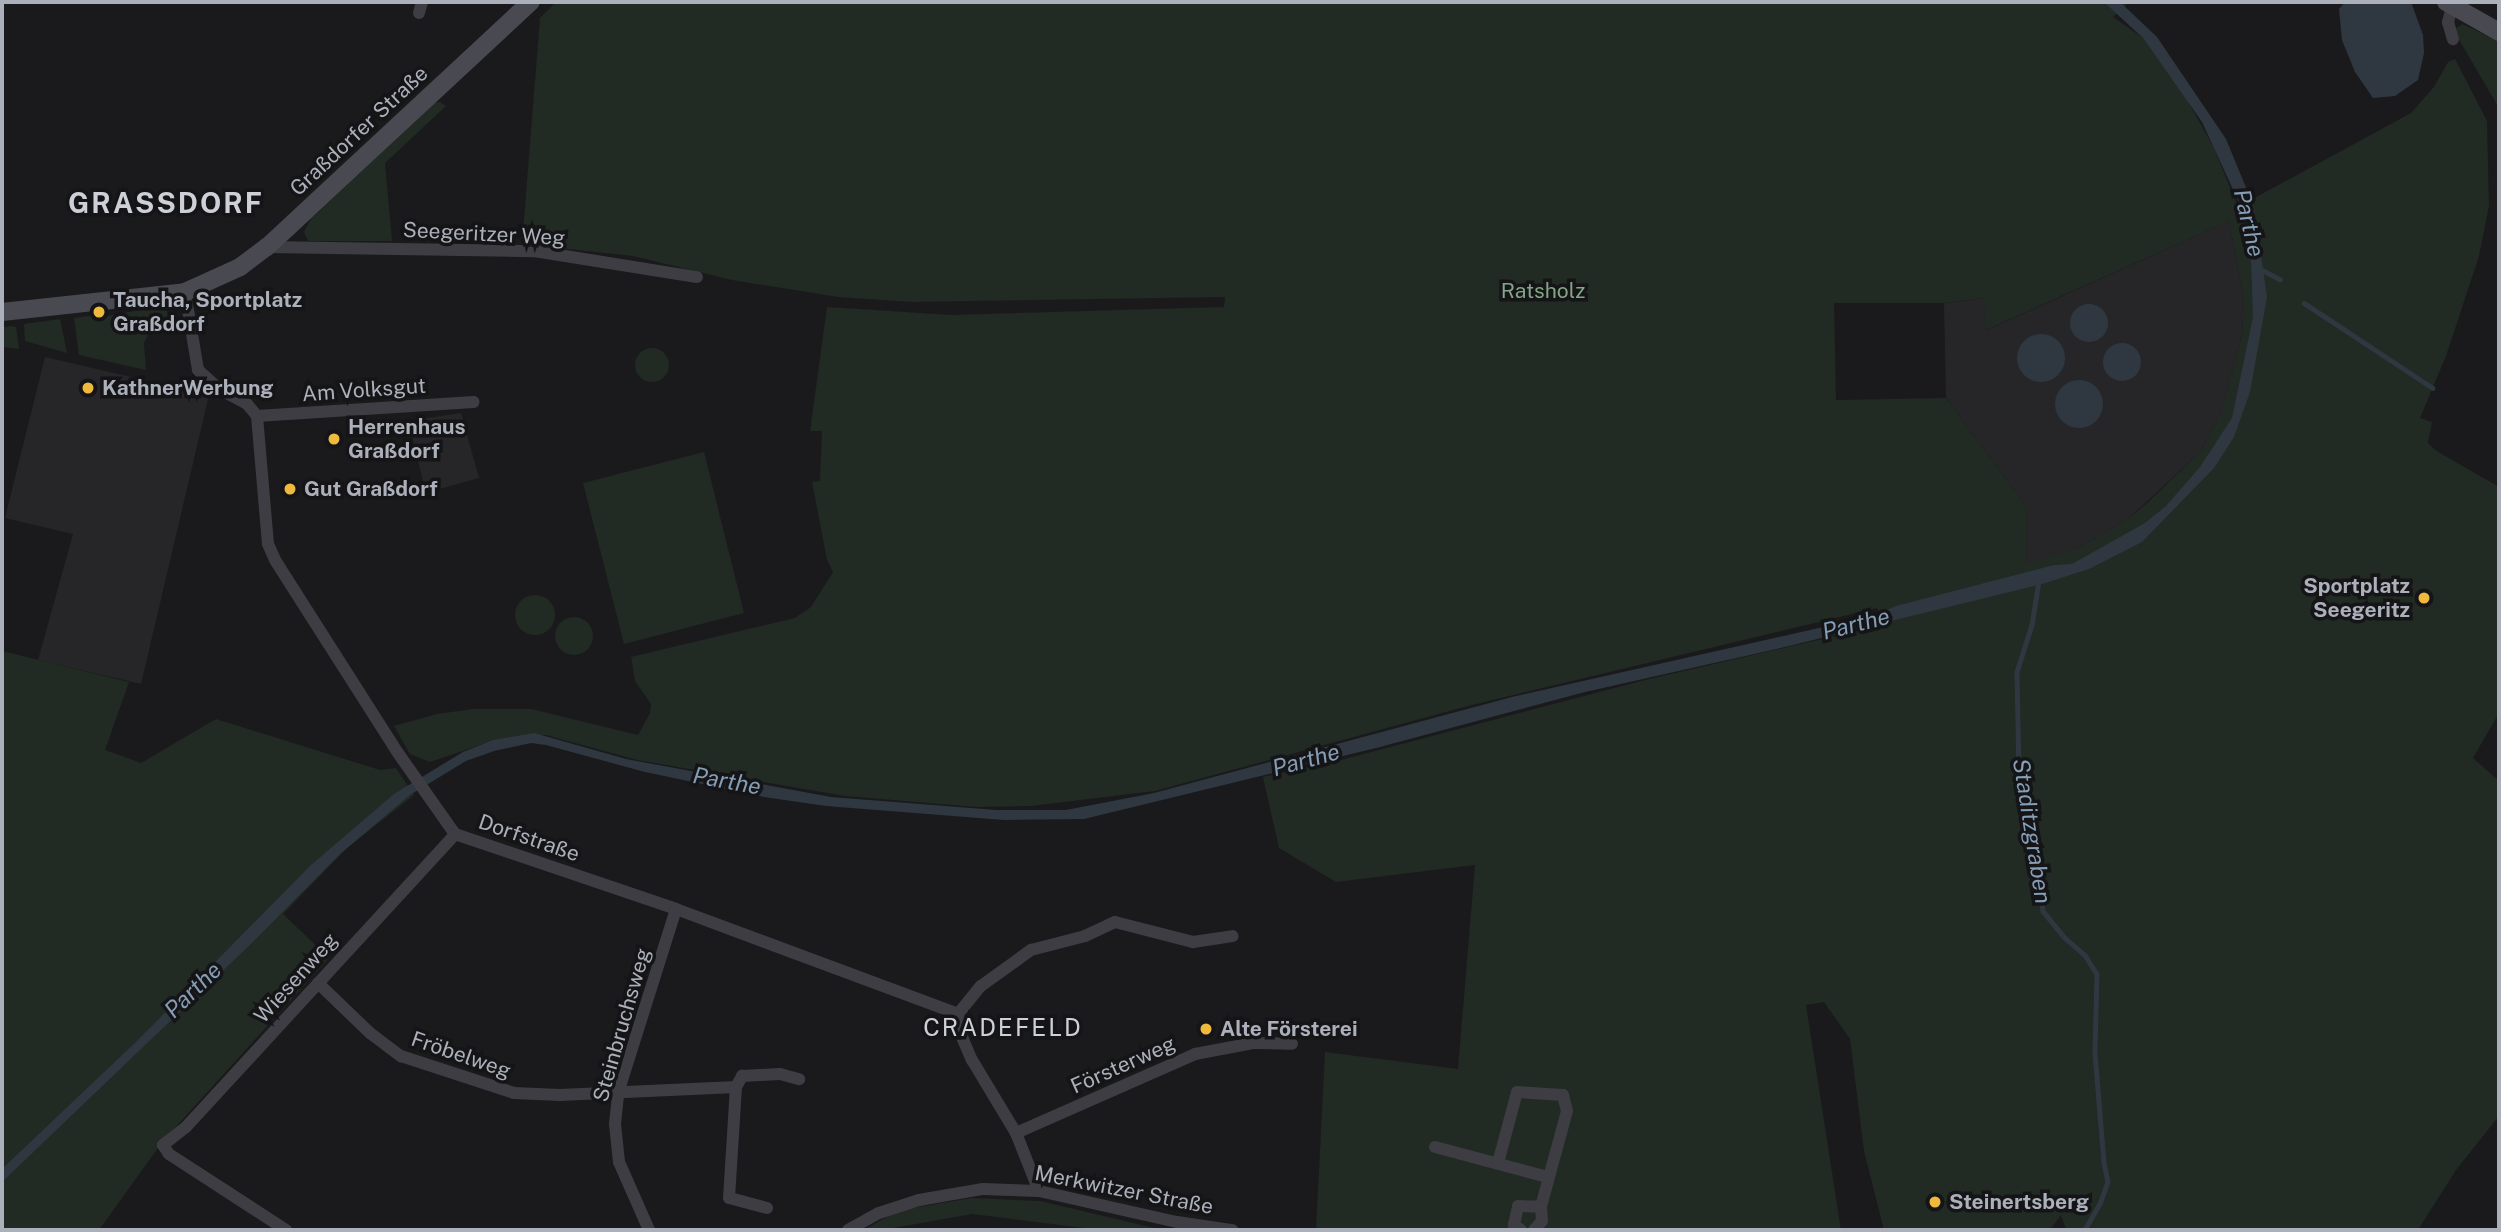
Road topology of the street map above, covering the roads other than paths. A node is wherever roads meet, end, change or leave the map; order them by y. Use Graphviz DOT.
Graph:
graph roads {
  1 [pos="531,2"];
  2 [pos="2449,4"];
  3 [pos="2499,32"];
  4 [pos="2452,39"];
  5 [pos="267,247"];
  6 [pos="696,277"];
  7 [pos="185,292"];
  8 [pos="2,312"];
  9 [pos="474,402"];
  10 [pos="257,416"];
  11 [pos="455,834"];
  12 [pos="677,909"];
  13 [pos="1233,936"];
  14 [pos="318,983"];
  15 [pos="958,1014"];
  16 [pos="1292,1044"];
  17 [pos="799,1079"];
  18 [pos="736,1087"];
  19 [pos="618,1093"];
  20 [pos="1016,1133"];
  21 [pos="1436,1147"];
  22 [pos="1498,1163"];
  23 [pos="1548,1177"];
  24 [pos="1039,1191"];
  25 [pos="1541,1207"];
  26 [pos="766,1208"];
  27 [pos="286,1230"];
  28 [pos="649,1230"];
  29 [pos="848,1230"];
  30 [pos="1232,1230"];
  31 [pos="1521,1230"];
  32 [pos="1534,1230"];
  1 -- 5 [label="street, Graßdorfer Straße"];
  2 -- 3 [label="street"];
  2 -- 4 [label="street"];
  5 -- 6 [label="street, Seegeritzer Weg"];
  5 -- 7 [label="street, Graßdorfer Straße"];
  7 -- 8 [label="street, Graßdorfer Straße"];
  7 -- 10 [label="street"];
  9 -- 10 [label="street, Am Volksgut"];
  10 -- 11 [label="street, Dorfstraße"];
  11 -- 12 [label="street, Dorfstraße"];
  11 -- 14 [label="street, Wiesenweg"];
  12 -- 15 [label="street, Dorfstraße"];
  12 -- 19 [label="street, Steinbruchsweg"];
  13 -- 15 [label="street"];
  14 -- 19 [label="street, Fröbelweg"];
  14 -- 27 [label="street, Wiesenweg"];
  15 -- 20 [label="street"];
  16 -- 20 [label="street, Försterweg"];
  17 -- 18 [label="street"];
  18 -- 19 [label="street, Fröbelweg"];
  18 -- 26 [label="street"];
  19 -- 28 [label="street, Steinbruchsweg"];
  20 -- 24 [label="street"];
  21 -- 22 [label="street"];
  22 -- 23 [label="street"];
  22 -- 23 [label="street"];
  23 -- 25 [label="street"];
  24 -- 29 [label="street, Merkwitzer Straße"];
  24 -- 30 [label="street, Merkwitzer Straße"];
  25 -- 31 [label="street"];
  25 -- 32 [label="street"];
}
